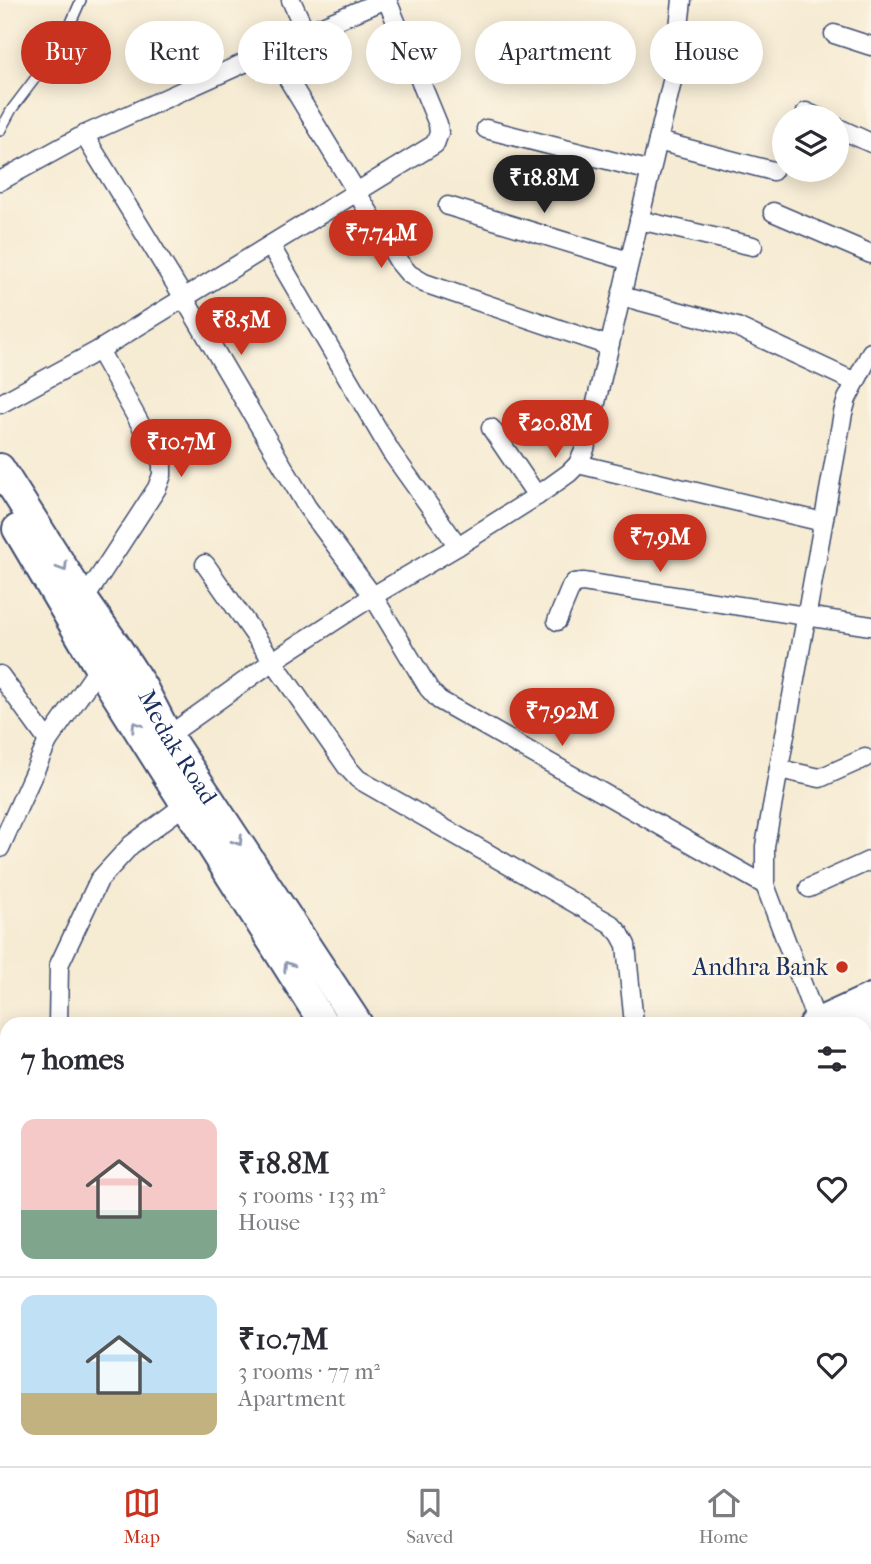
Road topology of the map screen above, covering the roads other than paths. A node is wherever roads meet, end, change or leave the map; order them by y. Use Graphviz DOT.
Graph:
graph roads {
  1 [pos="81,0"];
  2 [pos="291,0"];
  3 [pos="385,0"];
  4 [pos="682,0"];
  5 [pos="301,21"];
  6 [pos="335,21"];
  7 [pos="834,34"];
  8 [pos="871,46"];
  9 [pos="238,66"];
  10 [pos="291,84"];
  11 [pos="486,129"];
  12 [pos="0,131"];
  13 [pos="849,133"];
  14 [pos="84,135"];
  15 [pos="658,141"];
  16 [pos="871,143"];
  17 [pos="772,171"];
  18 [pos="651,172"];
  19 [pos="0,181"];
  20 [pos="357,191"];
  21 [pos="449,206"];
  22 [pos="773,212"];
  23 [pos="639,219"];
  24 [pos="270,245"];
  25 [pos="753,246"];
  26 [pos="871,254"];
  27 [pos="629,261"];
  28 [pos="621,296"];
  29 [pos="184,298"];
  30 [pos="609,346"];
  31 [pos="99,350"];
  32 [pos="871,352"];
  33 [pos="855,382"];
  34 [pos="0,404"];
  35 [pos="491,428"];
  36 [pos="578,464"];
  37 [pos="0,468"];
  38 [pos="537,496"];
  39 [pos="0,503"];
  40 [pos="823,522"];
  41 [pos="458,546"];
  42 [pos="205,564"];
  43 [pos="373,596"];
  44 [pos="84,600"];
  45 [pos="807,617"];
  46 [pos="557,621"];
  47 [pos="871,626"];
  48 [pos="91,630"];
  49 [pos="273,661"];
  50 [pos="99,668"];
  51 [pos="0,675"];
  52 [pos="169,736"];
  53 [pos="48,741"];
  54 [pos="865,758"];
  55 [pos="779,769"];
  56 [pos="186,804"];
  57 [pos="0,848"];
  58 [pos="871,860"];
  59 [pos="765,885"];
  60 [pos="809,888"];
  61 [pos="871,998"];
  62 [pos="58,1017"];
  63 [pos="320,1017"];
  64 [pos="353,1017"];
  65 [pos="633,1017"];
  66 [pos="814,1017"];
  67 [pos="829,1017"];
  1 -- 12 [label="lane"];
  2 -- 5 [label="street"];
  3 -- 6 [label="street"];
  3 -- 20 [label="street"];
  4 -- 15 [label="street"];
  7 -- 8 [label="street"];
  9 -- 14 [label="street"];
  10 -- 20 [label="street"];
  11 -- 18 [label="street"];
  13 -- 16 [label="street"];
  14 -- 19 [label="street"];
  14 -- 29 [label="street"];
  15 -- 17 [label="street"];
  15 -- 18 [label="street"];
  18 -- 23 [label="street"];
  20 -- 24 [label="street"];
  20 -- 30 [label="street"];
  21 -- 27 [label="street"];
  22 -- 26 [label="street"];
  23 -- 25 [label="street"];
  23 -- 27 [label="street"];
  24 -- 29 [label="street"];
  24 -- 41 [label="street"];
  27 -- 28 [label="street"];
  28 -- 30 [label="street"];
  28 -- 33 [label="street"];
  29 -- 31 [label="street"];
  29 -- 43 [label="street"];
  30 -- 36 [label="street"];
  31 -- 34 [label="street"];
  31 -- 44 [label="street"];
  32 -- 33 [label="street"];
  33 -- 40 [label="street"];
  35 -- 38 [label="street"];
  36 -- 38 [label="street"];
  36 -- 40 [label="street"];
  37 -- 44 [label="main road, Medak Road, one-way"];
  38 -- 41 [label="street"];
  39 -- 48 [label="main road"];
  40 -- 45 [label="street"];
  41 -- 43 [label="street"];
  42 -- 49 [label="street"];
  43 -- 49 [label="street"];
  43 -- 59 [label="street"];
  44 -- 48 [label="main road, Medak Road"];
  45 -- 46 [label="street"];
  45 -- 47 [label="street"];
  45 -- 55 [label="street"];
  48 -- 50 [label="main road"];
  48 -- 52 [label="main road, Medak Road"];
  49 -- 52 [label="street"];
  49 -- 65 [label="street"];
  50 -- 53 [label="street"];
  56 -- 50 [label="main road, one-way"];
  51 -- 53 [label="street"];
  52 -- 64 [label="main road, Medak Road, one-way"];
  53 -- 57 [label="street"];
  54 -- 55 [label="street"];
  55 -- 59 [label="street"];
  56 -- 62 [label="street"];
  63 -- 56 [label="main road, one-way"];
  58 -- 60 [label="street"];
  59 -- 66 [label="street"];
  61 -- 67 [label="main road"];
}
